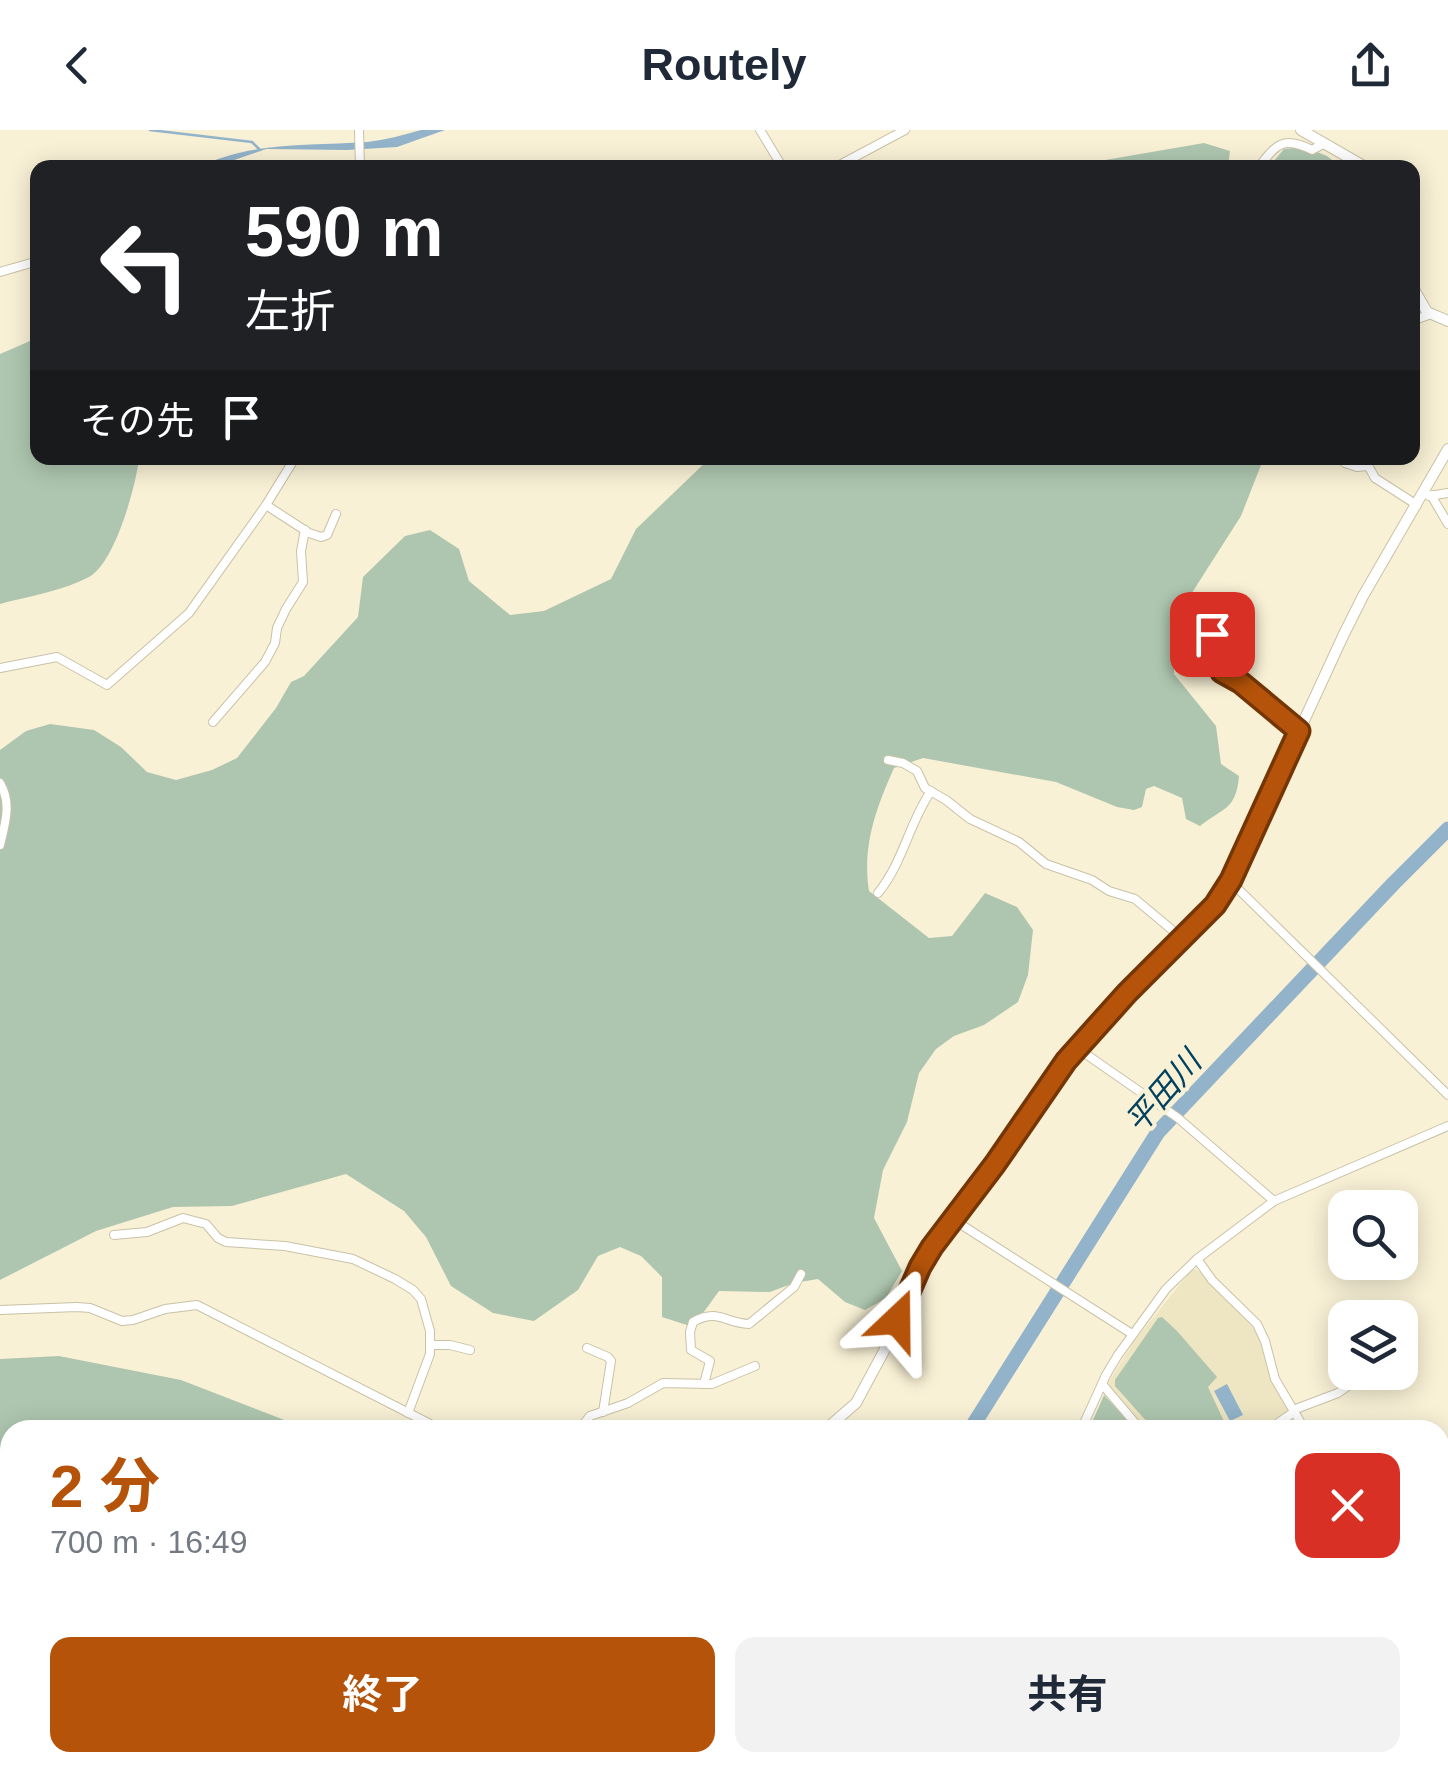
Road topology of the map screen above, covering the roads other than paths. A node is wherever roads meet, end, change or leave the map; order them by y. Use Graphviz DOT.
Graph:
graph roads {
  1 [pos="760,130"];
  2 [pos="905,130"];
  3 [pos="1301,130"];
  4 [pos="359,132"];
  5 [pos="1323,144"];
  6 [pos="360,160"];
  7 [pos="778,160"];
  8 [pos="849,160"];
  9 [pos="1264,160"];
  10 [pos="1352,160"];
  11 [pos="30,263"];
  12 [pos="0,272"];
  13 [pos="1420,298"];
  14 [pos="1431,314"];
  15 [pos="1420,318"];
  16 [pos="1448,321"];
  17 [pos="1448,449"];
  18 [pos="291,465"];
  19 [pos="1368,465"];
  20 [pos="1448,493"];
  21 [pos="1423,499"];
  22 [pos="266,505"];
  23 [pos="336,514"];
  24 [pos="1448,524"];
  25 [pos="305,530"];
  26 [pos="1212,634"];
  27 [pos="1194,654"];
  28 [pos="0,668"];
  29 [pos="1222,672"];
  30 [pos="213,722"];
  31 [pos="1299,731"];
  32 [pos="888,760"];
  33 [pos="0,784"];
  34 [pos="931,792"];
  35 [pos="0,845"];
  36 [pos="1230,881"];
  37 [pos="878,894"];
  38 [pos="1183,939"];
  39 [pos="1077,1048"];
  40 [pos="1448,1095"];
  41 [pos="1448,1126"];
  42 [pos="1274,1200"];
  43 [pos="954,1220"];
  44 [pos="114,1234"];
  45 [pos="1197,1259"];
  46 [pos="801,1274"];
  47 [pos="0,1310"];
  48 [pos="1132,1334"];
  49 [pos="430,1345"];
  50 [pos="587,1348"];
  51 [pos="470,1350"];
  52 [pos="754,1366"];
  53 [pos="704,1384"];
  54 [pos="1102,1384"];
  55 [pos="1342,1390"];
  56 [pos="1294,1411"];
  57 [pos="603,1412"];
  58 [pos="408,1413"];
  59 [pos="422,1420"];
  60 [pos="587,1420"];
  61 [pos="836,1420"];
  62 [pos="1086,1420"];
  63 [pos="1133,1420"];
  64 [pos="1282,1420"];
  65 [pos="1299,1420"];
  1 -- 7 [label="street"];
  2 -- 8 [label="street"];
  3 -- 5 [label="street"];
  4 -- 6 [label="street"];
  5 -- 9 [label="street"];
  5 -- 10 [label="street"];
  11 -- 12 [label="street"];
  13 -- 14 [label="street"];
  14 -- 15 [label="street"];
  14 -- 16 [label="street"];
  17 -- 21 [label="street"];
  18 -- 22 [label="street"];
  19 -- 21 [label="street"];
  20 -- 21 [label="street"];
  21 -- 24 [label="street"];
  21 -- 31 [label="street"];
  22 -- 25 [label="street"];
  22 -- 28 [label="street"];
  23 -- 25 [label="street"];
  25 -- 30 [label="street"];
  26 -- 29 [label="street"];
  27 -- 29 [label="street"];
  29 -- 31 [label="street"];
  31 -- 36 [label="street"];
  32 -- 34 [label="street"];
  33 -- 35 [label="street"];
  34 -- 37 [label="street"];
  34 -- 38 [label="street"];
  36 -- 38 [label="street"];
  36 -- 40 [label="street"];
  38 -- 39 [label="street"];
  39 -- 42 [label="street"];
  39 -- 43 [label="street"];
  41 -- 42 [label="street"];
  42 -- 45 [label="street"];
  43 -- 48 [label="street"];
  43 -- 61 [label="street"];
  44 -- 49 [label="street"];
  45 -- 48 [label="street"];
  45 -- 56 [label="street"];
  46 -- 53 [label="street"];
  47 -- 58 [label="street"];
  48 -- 54 [label="street"];
  49 -- 51 [label="street"];
  49 -- 58 [label="street"];
  50 -- 57 [label="street"];
  52 -- 53 [label="street"];
  53 -- 57 [label="street"];
  54 -- 62 [label="street"];
  54 -- 63 [label="street"];
  55 -- 56 [label="street"];
  56 -- 64 [label="street"];
  56 -- 65 [label="street"];
  57 -- 60 [label="street"];
  58 -- 59 [label="street"];
}
